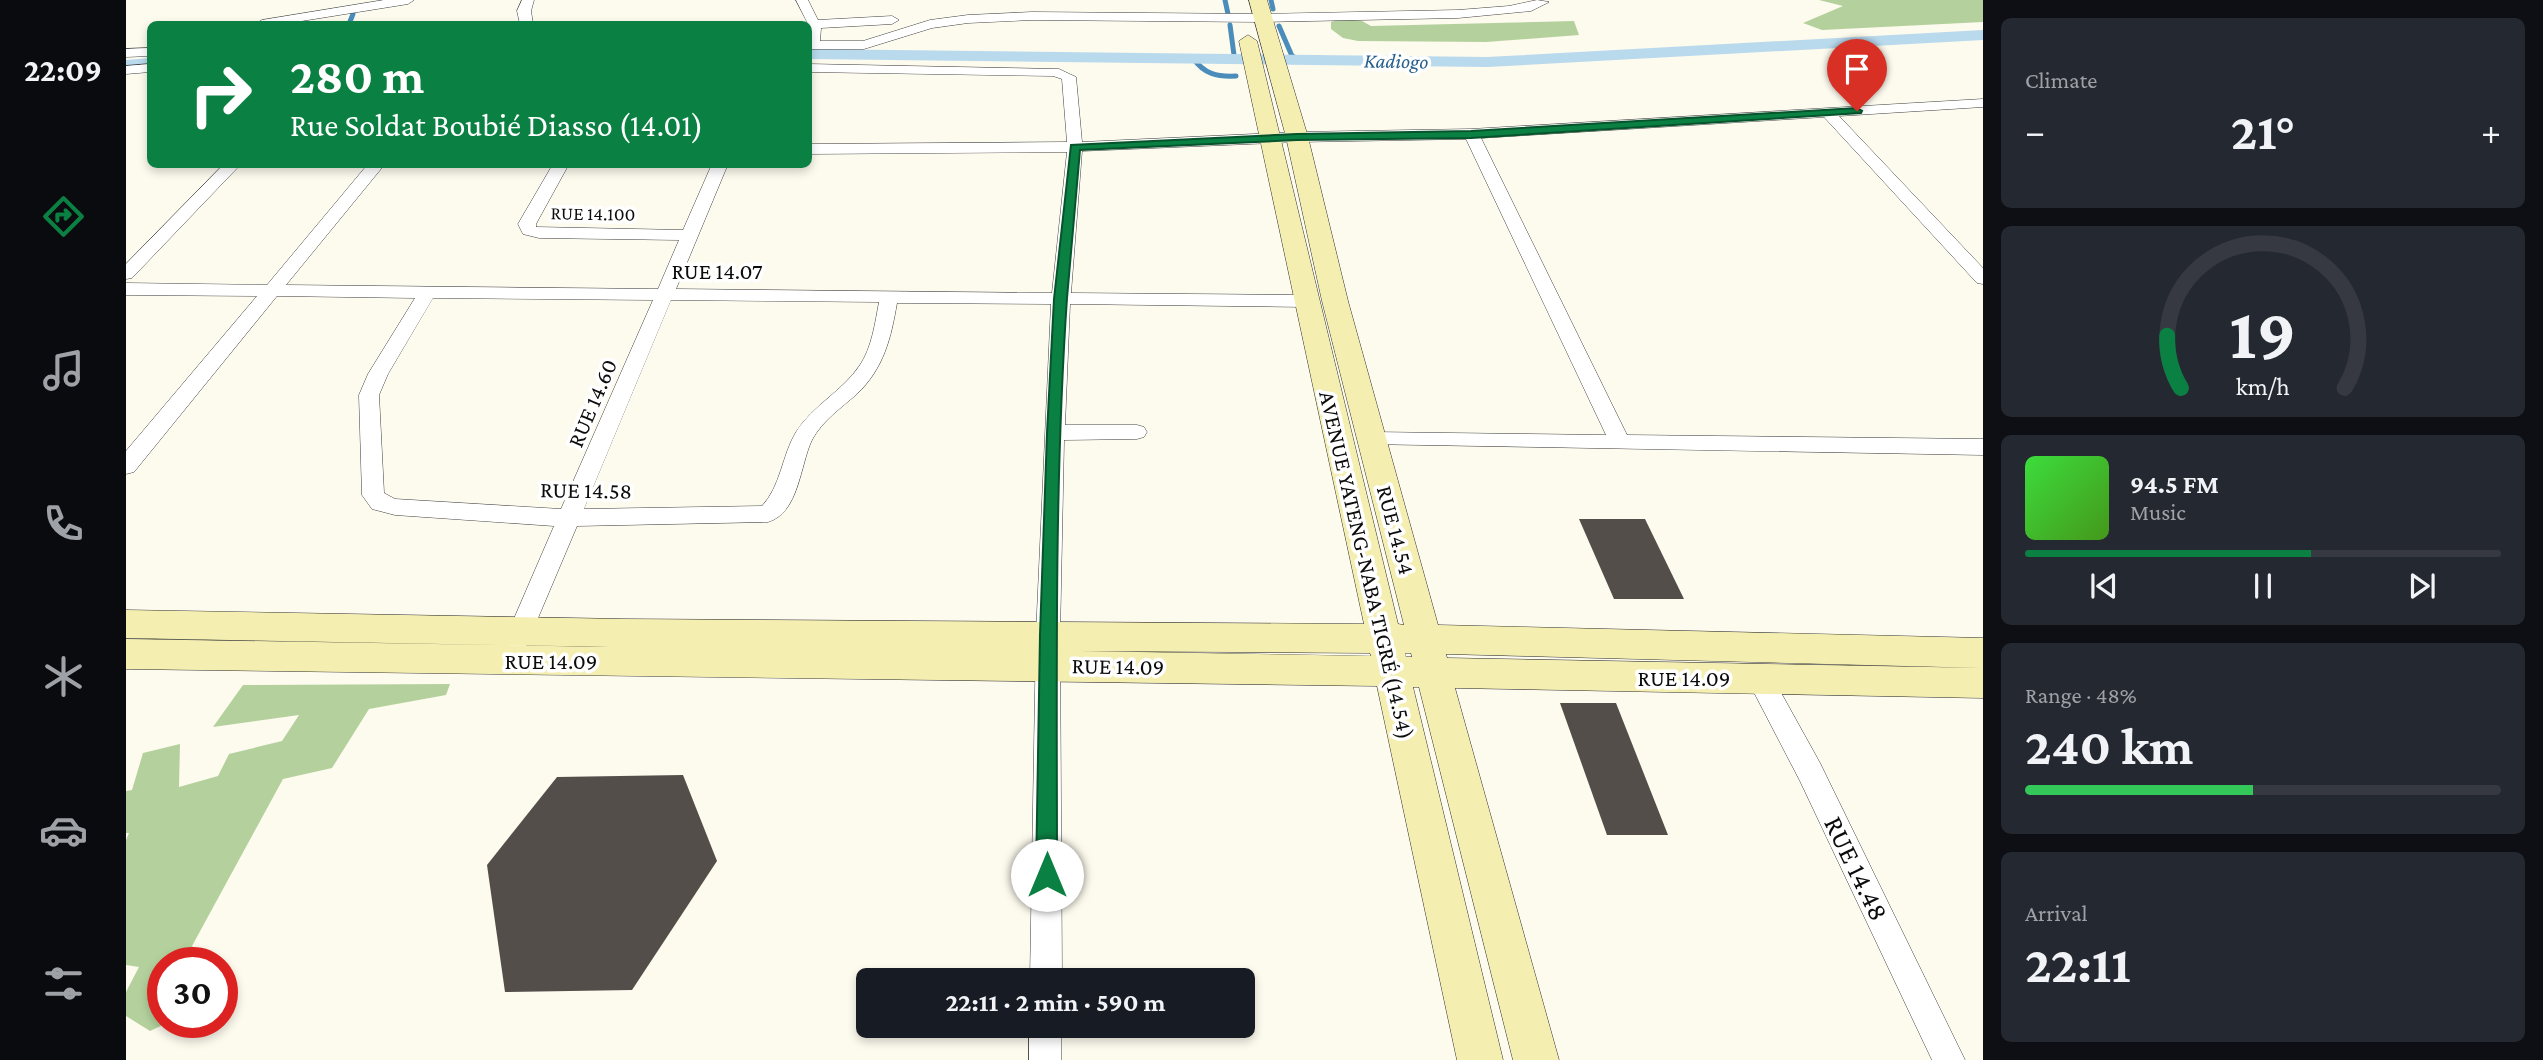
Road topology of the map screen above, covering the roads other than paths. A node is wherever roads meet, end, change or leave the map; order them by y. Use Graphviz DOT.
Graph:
graph roads {
  1 [pos="408,0"];
  2 [pos="528,0"];
  3 [pos="802,0"];
  4 [pos="890,0"];
  5 [pos="1543,0"];
  6 [pos="1240,9"];
  7 [pos="1260,9"];
  8 [pos="280,21"];
  9 [pos="526,21"];
  10 [pos="814,24"];
  11 [pos="895,26"];
  12 [pos="812,46"];
  13 [pos="147,52"];
  14 [pos="126,53"];
  15 [pos="1264,61"];
  16 [pos="147,68"];
  17 [pos="812,68"];
  18 [pos="126,70"];
  19 [pos="1983,103"];
  20 [pos="1829,114"];
  21 [pos="1471,134"];
  22 [pos="1284,138"];
  23 [pos="1075,147"];
  24 [pos="812,149"];
  25 [pos="229,168"];
  26 [pos="374,168"];
  27 [pos="559,168"];
  28 [pos="718,168"];
  29 [pos="690,235"];
  30 [pos="126,274"];
  31 [pos="1983,279"];
  32 [pos="126,289"];
  33 [pos="276,289"];
  34 [pos="429,290"];
  35 [pos="664,296"];
  36 [pos="889,298"];
  37 [pos="1061,299"];
  38 [pos="1307,302"];
  39 [pos="1138,432"];
  40 [pos="1054,433"];
  41 [pos="1371,439"];
  42 [pos="1619,440"];
  43 [pos="1983,447"];
  44 [pos="126,466"];
  45 [pos="569,518"];
  46 [pos="126,624"];
  47 [pos="514,646"];
  48 [pos="1048,650"];
  49 [pos="126,653"];
  50 [pos="1983,653"];
  51 [pos="1387,656"];
  52 [pos="1429,656"];
  53 [pos="1760,679"];
  54 [pos="1983,684"];
  55 [pos="1046,968"];
  56 [pos="1045,1038"];
  57 [pos="1045,1060"];
  58 [pos="1480,1060"];
  59 [pos="1536,1060"];
  60 [pos="1950,1060"];
  1 -- 8 [label="street"];
  2 -- 9 [label="street"];
  3 -- 10 [label="street"];
  4 -- 11 [label="street"];
  5 -- 7 [label="street"];
  6 -- 7 [label="street"];
  6 -- 11 [label="street"];
  6 -- 15 [label="main road, RUE 14.54"];
  7 -- 15 [label="main road, RUE 14.54"];
  10 -- 11 [label="street"];
  10 -- 12 [label="street"];
  11 -- 12 [label="street"];
  13 -- 14 [label="street"];
  15 -- 22 [label="main road, RUE 14.54"];
  16 -- 18 [label="street"];
  17 -- 23 [label="street"];
  19 -- 20 [label="street"];
  20 -- 21 [label="street"];
  20 -- 31 [label="street"];
  21 -- 22 [label="street"];
  21 -- 42 [label="street"];
  22 -- 23 [label="street"];
  22 -- 38 [label="main road, AVENUE YATENG-NABA TIGRÉ (14.54)"];
  22 -- 41 [label="main road, RUE 14.54"];
  23 -- 24 [label="street"];
  23 -- 37 [label="street"];
  25 -- 30 [label="street"];
  26 -- 33 [label="street"];
  27 -- 29 [label="street, RUE 14.100"];
  28 -- 29 [label="street, RUE 14.60"];
  29 -- 35 [label="street, RUE 14.60"];
  32 -- 33 [label="street, RUE 14.07"];
  33 -- 34 [label="street, RUE 14.07"];
  33 -- 44 [label="street"];
  34 -- 35 [label="street, RUE 14.07"];
  34 -- 45 [label="street, RUE 14.58"];
  35 -- 36 [label="street, RUE 14.07"];
  35 -- 45 [label="street, RUE 14.60"];
  36 -- 37 [label="street, RUE 14.07"];
  36 -- 45 [label="street, RUE 14.58"];
  37 -- 38 [label="street, RUE 14.07"];
  37 -- 40 [label="street"];
  38 -- 51 [label="main road, AVENUE YATENG-NABA TIGRÉ (14.54)"];
  39 -- 40 [label="street"];
  40 -- 48 [label="street"];
  41 -- 42 [label="street"];
  41 -- 52 [label="main road, RUE 14.54"];
  42 -- 43 [label="street"];
  45 -- 47 [label="street, RUE 14.60"];
  46 -- 47 [label="main road, RUE 14.09"];
  47 -- 48 [label="main road, RUE 14.09"];
  47 -- 49 [label="main road, RUE 14.09"];
  48 -- 51 [label="main road, RUE 14.09"];
  48 -- 55 [label="street"];
  50 -- 52 [label="main road, RUE 14.09"];
  51 -- 52 [label="main road, RUE 14.09"];
  51 -- 58 [label="main road, AVENUE YATENG-NABA TIGRÉ (14.54)"];
  52 -- 53 [label="main road, RUE 14.09"];
  52 -- 59 [label="main road, RUE 14.54"];
  53 -- 54 [label="main road, RUE 14.09"];
  53 -- 60 [label="street, RUE 14.48"];
  56 -- 57 [label="street"];
}
